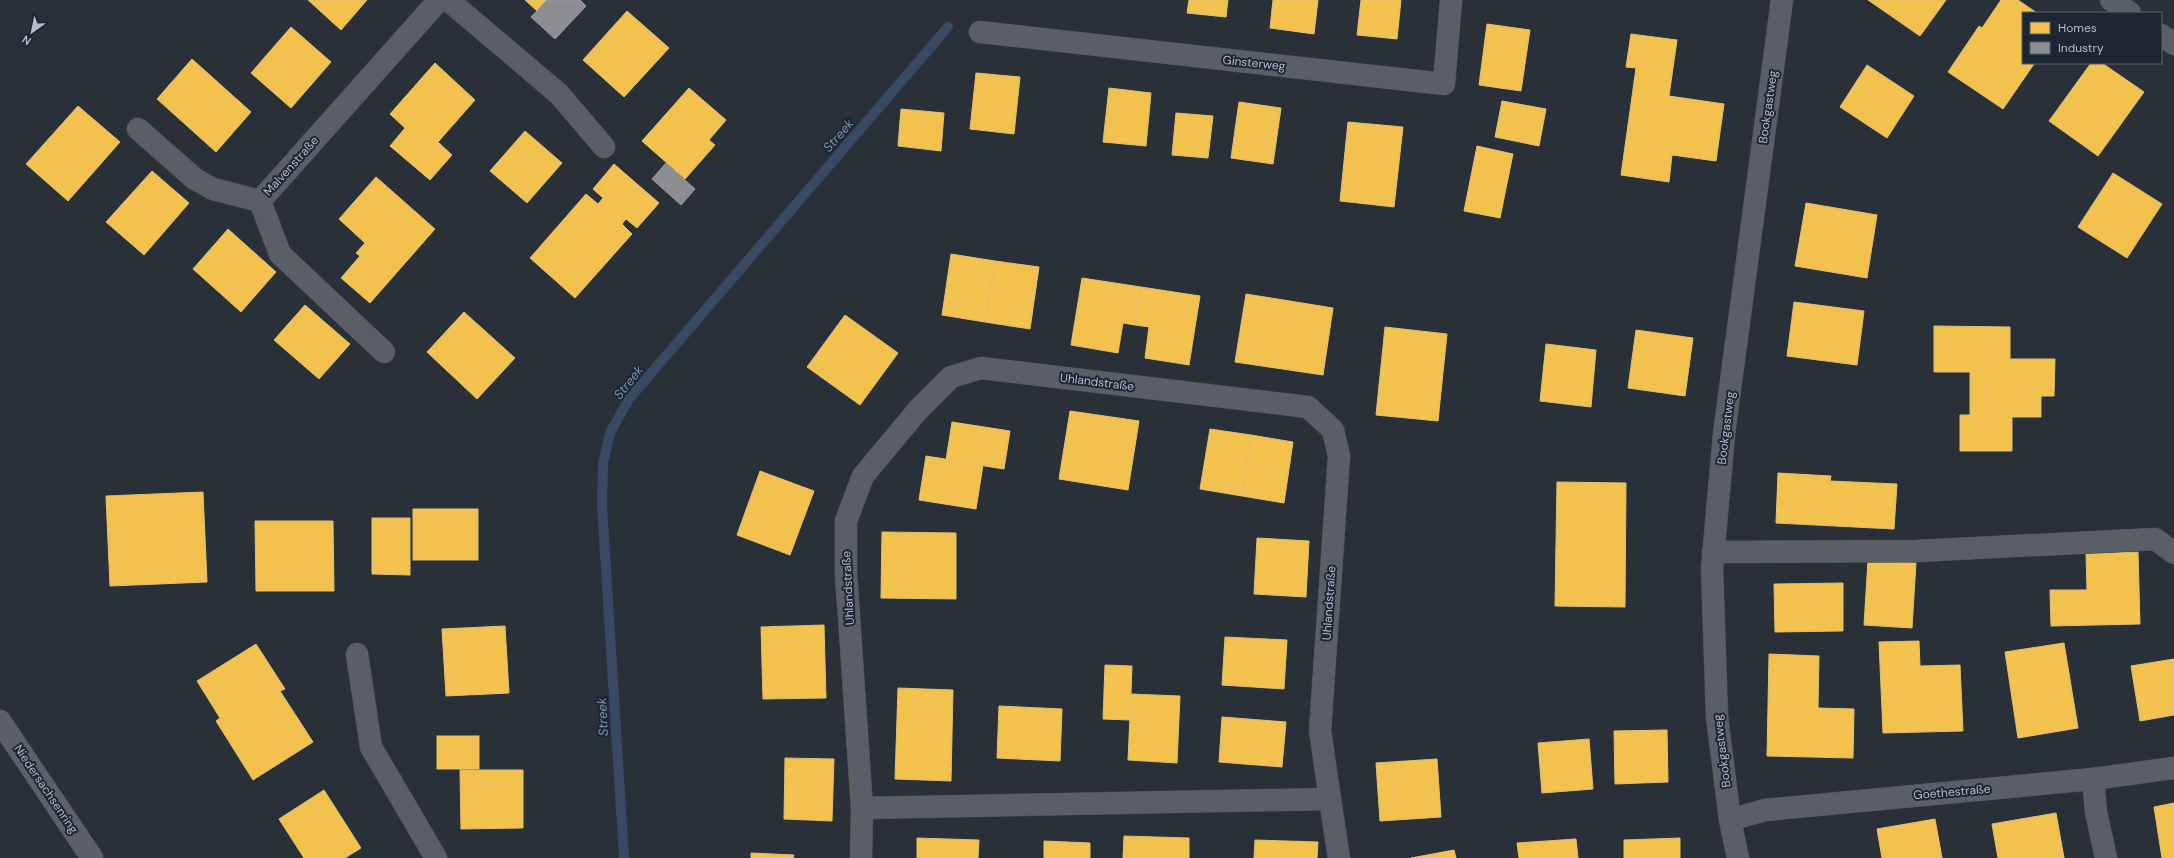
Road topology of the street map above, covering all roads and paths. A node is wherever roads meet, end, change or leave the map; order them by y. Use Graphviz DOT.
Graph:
graph roads {
  1 [pos="439,0"];
  2 [pos="448,0"];
  3 [pos="1450,0"];
  4 [pos="1782,0"];
  5 [pos="2111,0"];
  6 [pos="2129,12"];
  7 [pos="980,32"];
  8 [pos="2162,36"];
  9 [pos="2174,44"];
  10 [pos="138,129"];
  11 [pos="604,147"];
  12 [pos="260,201"];
  13 [pos="384,352"];
  14 [pos="1713,552"];
  15 [pos="2174,552"];
  16 [pos="357,654"];
  17 [pos="0,720"];
  18 [pos="2174,768"];
  19 [pos="2093,779"];
  20 [pos="1330,799"];
  21 [pos="862,808"];
  22 [pos="1730,820"];
  23 [pos="92,858"];
  24 [pos="436,858"];
  25 [pos="861,858"];
  26 [pos="1339,858"];
  27 [pos="1738,858"];
  28 [pos="2106,858"];
  1 -- 12 [label="street, Malvenstraße"];
  2 -- 11 [label="street"];
  3 -- 7 [label="street, Ginsterweg"];
  4 -- 14 [label="street, Bookgastweg"];
  5 -- 6 [label="street"];
  8 -- 9 [label="street"];
  10 -- 12 [label="street"];
  12 -- 13 [label="street, Malvenstraße"];
  14 -- 15 [label="street"];
  14 -- 22 [label="street, Bookgastweg"];
  16 -- 24 [label="street"];
  17 -- 23 [label="main road, Niedersachsenring"];
  18 -- 19 [label="street, Goethestraße"];
  19 -- 22 [label="street, Goethestraße"];
  19 -- 28 [label="street"];
  20 -- 21 [label="street"];
  20 -- 21 [label="street, Uhlandstraße"];
  20 -- 26 [label="street, Uhlandstraße"];
  21 -- 25 [label="street, Uhlandstraße"];
  22 -- 27 [label="street, Bookgastweg"];
}
